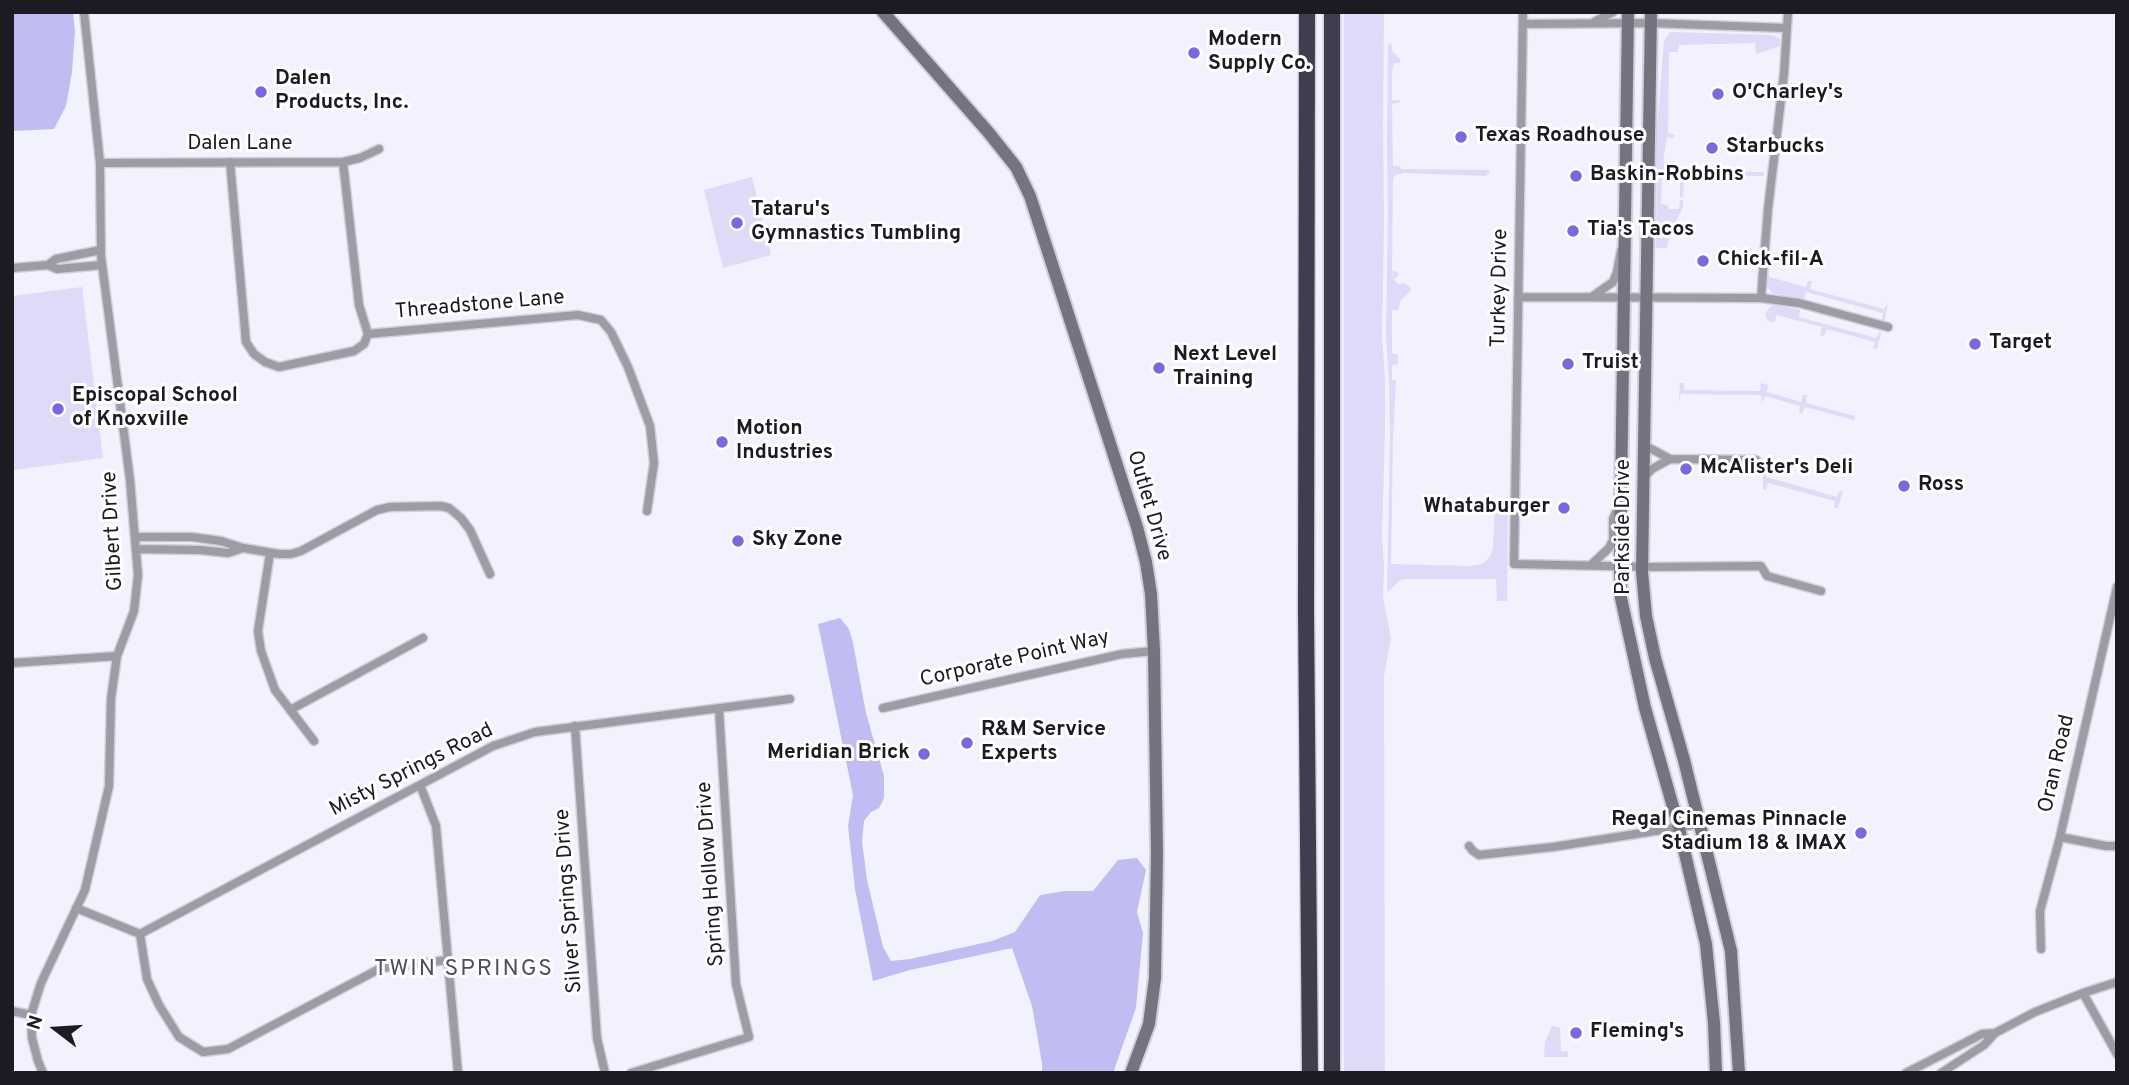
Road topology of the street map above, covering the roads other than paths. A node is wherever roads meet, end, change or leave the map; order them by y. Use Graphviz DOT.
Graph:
graph roads {
  1 [pos="84,12"];
  2 [pos="883,12"];
  3 [pos="1295,12"];
  4 [pos="1307,12"];
  5 [pos="1332,12"];
  6 [pos="1524,12"];
  7 [pos="1613,12"];
  8 [pos="1788,12"];
  9 [pos="1628,18"];
  10 [pos="1651,18"];
  11 [pos="1523,24"];
  12 [pos="1586,24"];
  13 [pos="1786,28"];
  14 [pos="1307,92"];
  15 [pos="379,149"];
  16 [pos="230,162"];
  17 [pos="343,162"];
  18 [pos="100,163"];
  19 [pos="1624,238"];
  20 [pos="101,250"];
  21 [pos="48,265"];
  22 [pos="103,265"];
  23 [pos="12,268"];
  24 [pos="1518,297"];
  25 [pos="1592,297"];
  26 [pos="1623,297"];
  27 [pos="1646,297"];
  28 [pos="1760,298"];
  29 [pos="1888,327"];
  30 [pos="368,334"];
  31 [pos="1644,445"];
  32 [pos="1670,459"];
  33 [pos="1756,460"];
  34 [pos="1643,477"];
  35 [pos="1621,502"];
  36 [pos="648,511"];
  37 [pos="135,537"];
  38 [pos="243,548"];
  39 [pos="136,549"];
  40 [pos="270,553"];
  41 [pos="1590,566"];
  42 [pos="1620,566"];
  43 [pos="1642,567"];
  44 [pos="490,574"];
  45 [pos="2117,587"];
  46 [pos="1821,591"];
  47 [pos="423,638"];
  48 [pos="1154,651"];
  49 [pos="117,656"];
  50 [pos="12,663"];
  51 [pos="790,699"];
  52 [pos="883,708"];
  53 [pos="719,709"];
  54 [pos="290,710"];
  55 [pos="575,726"];
  56 [pos="314,741"];
  57 [pos="419,786"];
  58 [pos="1700,824"];
  59 [pos="1679,828"];
  60 [pos="2060,837"];
  61 [pos="1469,846"];
  62 [pos="2117,846"];
  63 [pos="76,908"];
  64 [pos="140,934"];
  65 [pos="2040,949"];
  66 [pos="448,960"];
  67 [pos="2117,982"];
  68 [pos="2083,993"];
  69 [pos="12,1011"];
  70 [pos="30,1015"];
  71 [pos="1995,1033"];
  72 [pos="2117,1055"];
  73 [pos="1922,1064"];
  74 [pos="43,1073"];
  75 [pos="457,1073"];
  76 [pos="605,1073"];
  77 [pos="631,1073"];
  78 [pos="1131,1073"];
  79 [pos="1310,1073"];
  80 [pos="1332,1073"];
  81 [pos="1716,1073"];
  82 [pos="1739,1073"];
  83 [pos="1906,1073"];
  84 [pos="1927,1073"];
  85 [pos="1941,1073"];
  1 -- 18 [label="street, Gilbert Drive"];
  2 -- 48 [label="street, Outlet Drive"];
  3 -- 14 [label="highway"];
  4 -- 14 [label="highway"];
  5 -- 80 [label="highway"];
  6 -- 11 [label="street, Turkey Drive"];
  7 -- 12 [label="street"];
  8 -- 13 [label="street"];
  9 -- 10 [label="street"];
  9 -- 12 [label="street"];
  9 -- 19 [label="street, Parkside Drive"];
  10 -- 13 [label="street"];
  10 -- 27 [label="street, Parkside Drive"];
  11 -- 12 [label="street"];
  11 -- 24 [label="street, Turkey Drive"];
  13 -- 28 [label="street"];
  14 -- 79 [label="highway"];
  15 -- 17 [label="street, Dalen Lane"];
  16 -- 17 [label="street, Dalen Lane"];
  16 -- 18 [label="street, Dalen Lane"];
  16 -- 30 [label="street, Threadstone Lane"];
  17 -- 30 [label="street, Threadstone Lane"];
  18 -- 20 [label="street, Gilbert Drive"];
  19 -- 25 [label="street"];
  19 -- 26 [label="street, Parkside Drive"];
  20 -- 21 [label="street"];
  20 -- 22 [label="street, Gilbert Drive"];
  21 -- 22 [label="street"];
  21 -- 23 [label="street"];
  22 -- 37 [label="street, Gilbert Drive"];
  24 -- 25 [label="street"];
  24 -- 41 [label="street, Turkey Drive"];
  25 -- 26 [label="street"];
  26 -- 27 [label="street"];
  26 -- 35 [label="street, Parkside Drive"];
  27 -- 28 [label="street"];
  27 -- 31 [label="street, Parkside Drive"];
  28 -- 29 [label="street"];
  30 -- 36 [label="street, Threadstone Lane"];
  31 -- 32 [label="street"];
  31 -- 34 [label="street, Parkside Drive"];
  32 -- 33 [label="street"];
  32 -- 34 [label="street"];
  34 -- 43 [label="street, Parkside Drive"];
  35 -- 41 [label="street"];
  35 -- 42 [label="street, Parkside Drive"];
  37 -- 38 [label="street"];
  37 -- 39 [label="street, Gilbert Drive"];
  38 -- 39 [label="street"];
  38 -- 40 [label="street"];
  39 -- 49 [label="street, Gilbert Drive"];
  40 -- 44 [label="street"];
  40 -- 54 [label="street"];
  41 -- 42 [label="street"];
  42 -- 43 [label="street"];
  42 -- 59 [label="street, Parkside Drive"];
  43 -- 46 [label="street"];
  43 -- 58 [label="street, Parkside Drive"];
  45 -- 60 [label="street, Oran Road"];
  47 -- 54 [label="street"];
  48 -- 52 [label="street, Corporate Point Way"];
  48 -- 78 [label="street, Outlet Drive"];
  49 -- 50 [label="street"];
  49 -- 63 [label="street, Gilbert Drive"];
  51 -- 53 [label="street, Misty Springs Road"];
  53 -- 55 [label="street, Misty Springs Road"];
  53 -- 77 [label="street, Spring Hollow Drive"];
  54 -- 56 [label="street"];
  55 -- 57 [label="street, Misty Springs Road"];
  55 -- 76 [label="street, Silver Springs Drive"];
  57 -- 64 [label="street, Misty Springs Road"];
  57 -- 66 [label="street"];
  58 -- 59 [label="street"];
  58 -- 82 [label="street, Parkside Drive"];
  59 -- 61 [label="street"];
  59 -- 81 [label="street, Parkside Drive"];
  60 -- 62 [label="street"];
  60 -- 65 [label="street, Oran Road"];
  63 -- 64 [label="street"];
  63 -- 70 [label="street, Gilbert Drive"];
  64 -- 66 [label="street"];
  66 -- 75 [label="street"];
  67 -- 68 [label="street"];
  68 -- 71 [label="street"];
  68 -- 72 [label="street"];
  69 -- 70 [label="street"];
  70 -- 74 [label="street, Gilbert Drive"];
  71 -- 73 [label="street"];
  71 -- 85 [label="street"];
  73 -- 83 [label="street"];
  73 -- 84 [label="street"];
}
